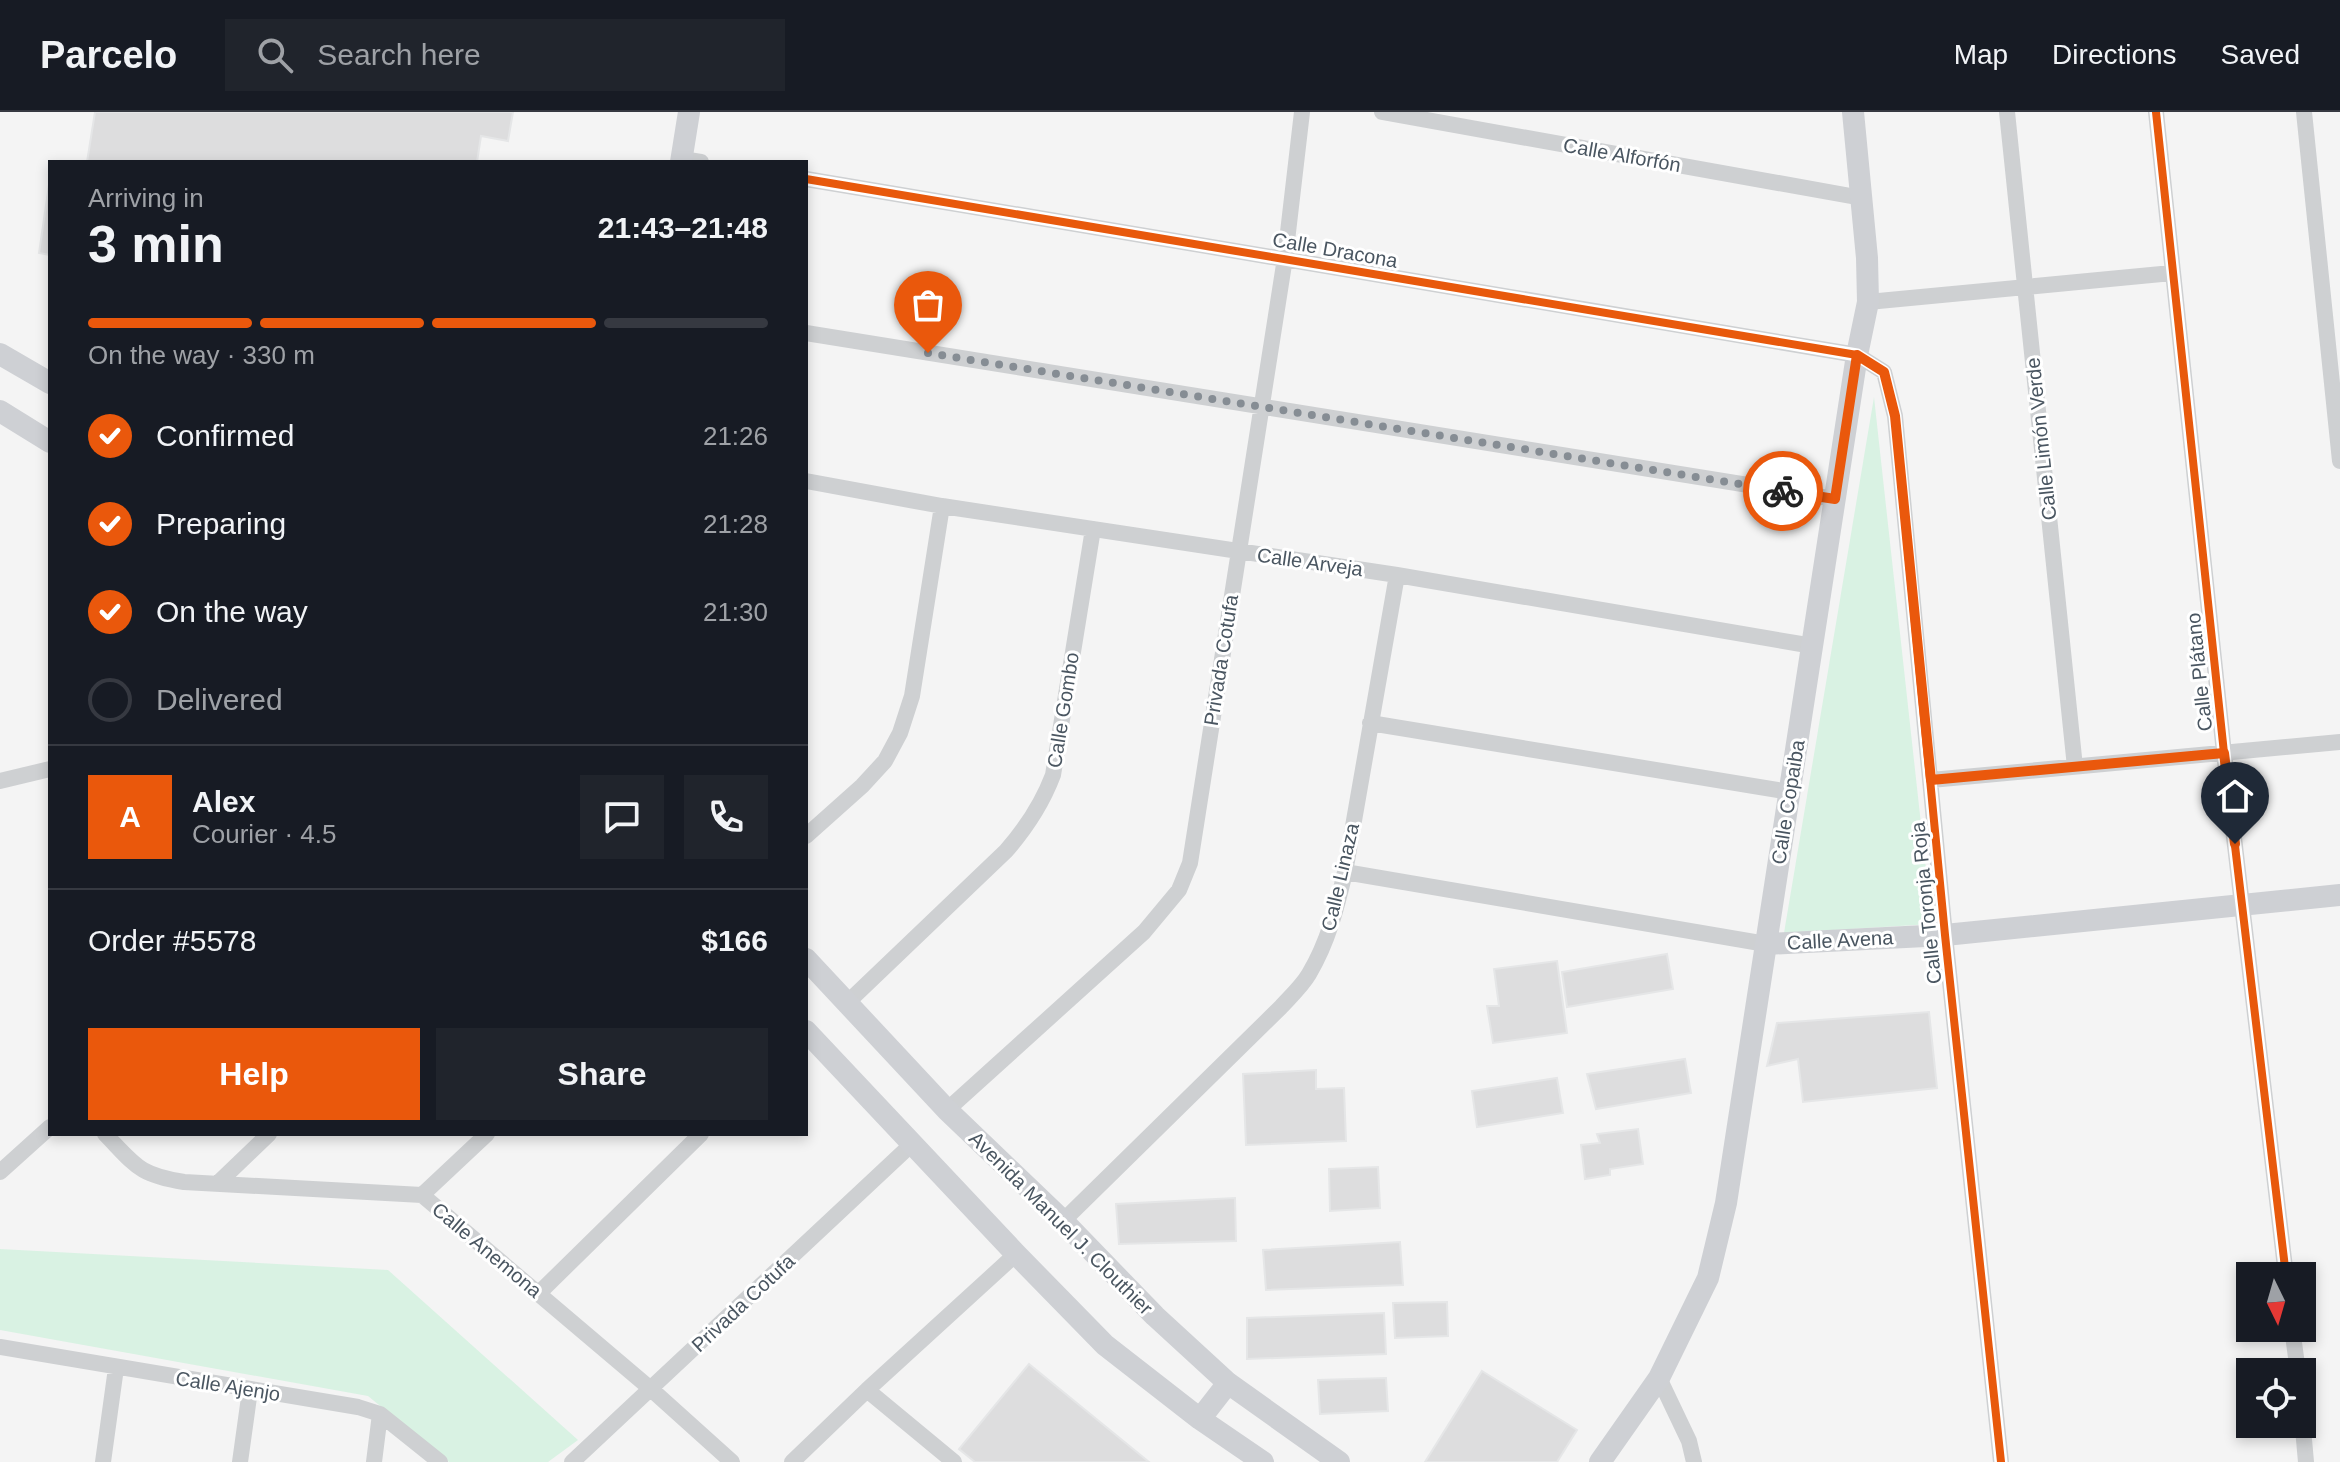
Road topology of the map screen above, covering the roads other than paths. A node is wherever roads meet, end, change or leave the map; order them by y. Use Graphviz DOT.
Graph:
graph roads {
  1 [pos="689,112"];
  2 [pos="1302,112"];
  3 [pos="1382,112"];
  4 [pos="1853,112"];
  5 [pos="2007,112"];
  6 [pos="2156,112"];
  7 [pos="2304,112"];
  8 [pos="688,160"];
  9 [pos="808,179"];
  10 [pos="1862,198"];
  11 [pos="1285,258"];
  12 [pos="2172,273"];
  13 [pos="2025,287"];
  14 [pos="1868,302"];
  15 [pos="808,333"];
  16 [pos="0,354"];
  17 [pos="1857,355"];
  18 [pos="48,382"];
  19 [pos="1262,407"];
  20 [pos="0,411"];
  21 [pos="48,441"];
  22 [pos="2340,461"];
  23 [pos="808,481"];
  24 [pos="1835,499"];
  25 [pos="942,506"];
  26 [pos="1093,529"];
  27 [pos="1238,552"];
  28 [pos="1397,575"];
  29 [pos="1813,646"];
  30 [pos="1370,723"];
  31 [pos="2340,742"];
  32 [pos="2224,753"];
  33 [pos="2075,767"];
  34 [pos="48,769"];
  35 [pos="1931,780"];
  36 [pos="0,781"];
  37 [pos="1790,792"];
  38 [pos="808,834"];
  39 [pos="1345,872"];
  40 [pos="2340,895"];
  41 [pos="2242,905"];
  42 [pos="1945,935"];
  43 [pos="1766,944"];
  44 [pos="808,961"];
  45 [pos="848,1002"];
  46 [pos="808,1033"];
  47 [pos="947,1110"];
  48 [pos="48,1129"];
  49 [pos="107,1136"];
  50 [pos="267,1136"];
  51 [pos="485,1136"];
  52 [pos="699,1136"];
  53 [pos="913,1143"];
  54 [pos="0,1172"];
  55 [pos="218,1183"];
  56 [pos="422,1195"];
  57 [pos="1063,1221"];
  58 [pos="1016,1254"];
  59 [pos="2284,1262"];
  60 [pos="538,1294"];
  61 [pos="0,1347"];
  62 [pos="116,1368"];
  63 [pos="1659,1378"];
  64 [pos="1228,1383"];
  65 [pos="250,1390"];
  66 [pos="652,1390"];
  67 [pos="867,1390"];
  68 [pos="380,1414"];
  69 [pos="1200,1419"];
  70 [pos="2304,1438"];
  71 [pos="103,1462"];
  72 [pos="240,1462"];
  73 [pos="374,1462"];
  74 [pos="440,1462"];
  75 [pos="572,1462"];
  76 [pos="732,1462"];
  77 [pos="792,1462"];
  78 [pos="954,1462"];
  79 [pos="1263,1462"];
  80 [pos="1339,1462"];
  81 [pos="1600,1462"];
  82 [pos="1694,1462"];
  83 [pos="2001,1462"];
  84 [pos="2306,1462"];
  1 -- 8 [label="street"];
  2 -- 11 [label="street, Privada Cotufa"];
  3 -- 10 [label="street, Calle Alforfón"];
  4 -- 10 [label="street, Calle Copaiba"];
  5 -- 13 [label="street, Calle Limón Verde"];
  6 -- 12 [label="street, Calle Plátano"];
  7 -- 22 [label="street"];
  9 -- 11 [label="street, Calle Dracona"];
  10 -- 14 [label="street, Calle Copaiba"];
  11 -- 17 [label="street, Calle Dracona"];
  11 -- 19 [label="street, Privada Cotufa"];
  12 -- 13 [label="street"];
  12 -- 32 [label="street, Calle Plátano"];
  13 -- 14 [label="street"];
  13 -- 33 [label="street, Calle Limón Verde"];
  14 -- 17 [label="street, Calle Copaiba"];
  15 -- 19 [label="street"];
  16 -- 18 [label="street"];
  17 -- 24 [label="street, Calle Copaiba"];
  17 -- 35 [label="street, Calle Toronja Roja"];
  19 -- 24 [label="street"];
  19 -- 27 [label="street, Privada Cotufa"];
  20 -- 21 [label="street"];
  23 -- 25 [label="street, Calle Arveja"];
  24 -- 29 [label="street, Calle Copaiba"];
  25 -- 26 [label="street, Calle Arveja"];
  25 -- 38 [label="street"];
  26 -- 27 [label="street, Calle Arveja"];
  26 -- 45 [label="street, Calle Gombo"];
  27 -- 28 [label="street, Calle Arveja"];
  27 -- 47 [label="street, Privada Cotufa"];
  28 -- 29 [label="street, Calle Arveja"];
  28 -- 30 [label="street, Calle Linaza"];
  29 -- 37 [label="street, Calle Copaiba"];
  30 -- 37 [label="street"];
  30 -- 39 [label="street, Calle Linaza"];
  31 -- 32 [label="street"];
  32 -- 33 [label="street"];
  32 -- 41 [label="street, Calle Plátano"];
  33 -- 35 [label="street"];
  34 -- 36 [label="street"];
  35 -- 42 [label="street, Calle Toronja Roja"];
  37 -- 43 [label="street, Calle Copaiba"];
  39 -- 43 [label="street, Calle Avena"];
  39 -- 57 [label="street, Calle Linaza"];
  40 -- 41 [label="street, Calle Avena"];
  41 -- 42 [label="street, Calle Avena"];
  41 -- 59 [label="street, Calle Plátano"];
  42 -- 43 [label="street, Calle Avena"];
  42 -- 83 [label="street, Calle Toronja Roja"];
  43 -- 63 [label="street, Calle Copaiba"];
  44 -- 45 [label="street, Avenida Manuel J. Clouthier"];
  45 -- 47 [label="street, Avenida Manuel J. Clouthier"];
  46 -- 53 [label="street"];
  47 -- 57 [label="street, Avenida Manuel J. Clouthier"];
  48 -- 54 [label="street"];
  49 -- 55 [label="street, Calle Anemona"];
  50 -- 55 [label="street"];
  51 -- 56 [label="street"];
  52 -- 60 [label="street"];
  53 -- 58 [label="street"];
  53 -- 66 [label="street, Privada Cotufa"];
  55 -- 56 [label="street, Calle Anemona"];
  56 -- 60 [label="street, Calle Anemona"];
  57 -- 64 [label="street, Avenida Manuel J. Clouthier"];
  58 -- 67 [label="street"];
  58 -- 69 [label="street"];
  60 -- 66 [label="street, Calle Anemona"];
  61 -- 62 [label="street, Calle Ajenjo"];
  62 -- 65 [label="street, Calle Ajenjo"];
  62 -- 71 [label="street"];
  63 -- 81 [label="street, Calle Copaiba"];
  63 -- 82 [label="street"];
  64 -- 69 [label="street"];
  64 -- 80 [label="street, Avenida Manuel J. Clouthier"];
  65 -- 68 [label="street, Calle Ajenjo"];
  65 -- 72 [label="street"];
  66 -- 75 [label="street, Privada Cotufa"];
  66 -- 76 [label="street, Calle Anemona"];
  67 -- 77 [label="street"];
  67 -- 78 [label="street"];
  68 -- 73 [label="street"];
  68 -- 74 [label="street, Calle Ajenjo"];
  69 -- 79 [label="street"];
  70 -- 84 [label="street"];
}
